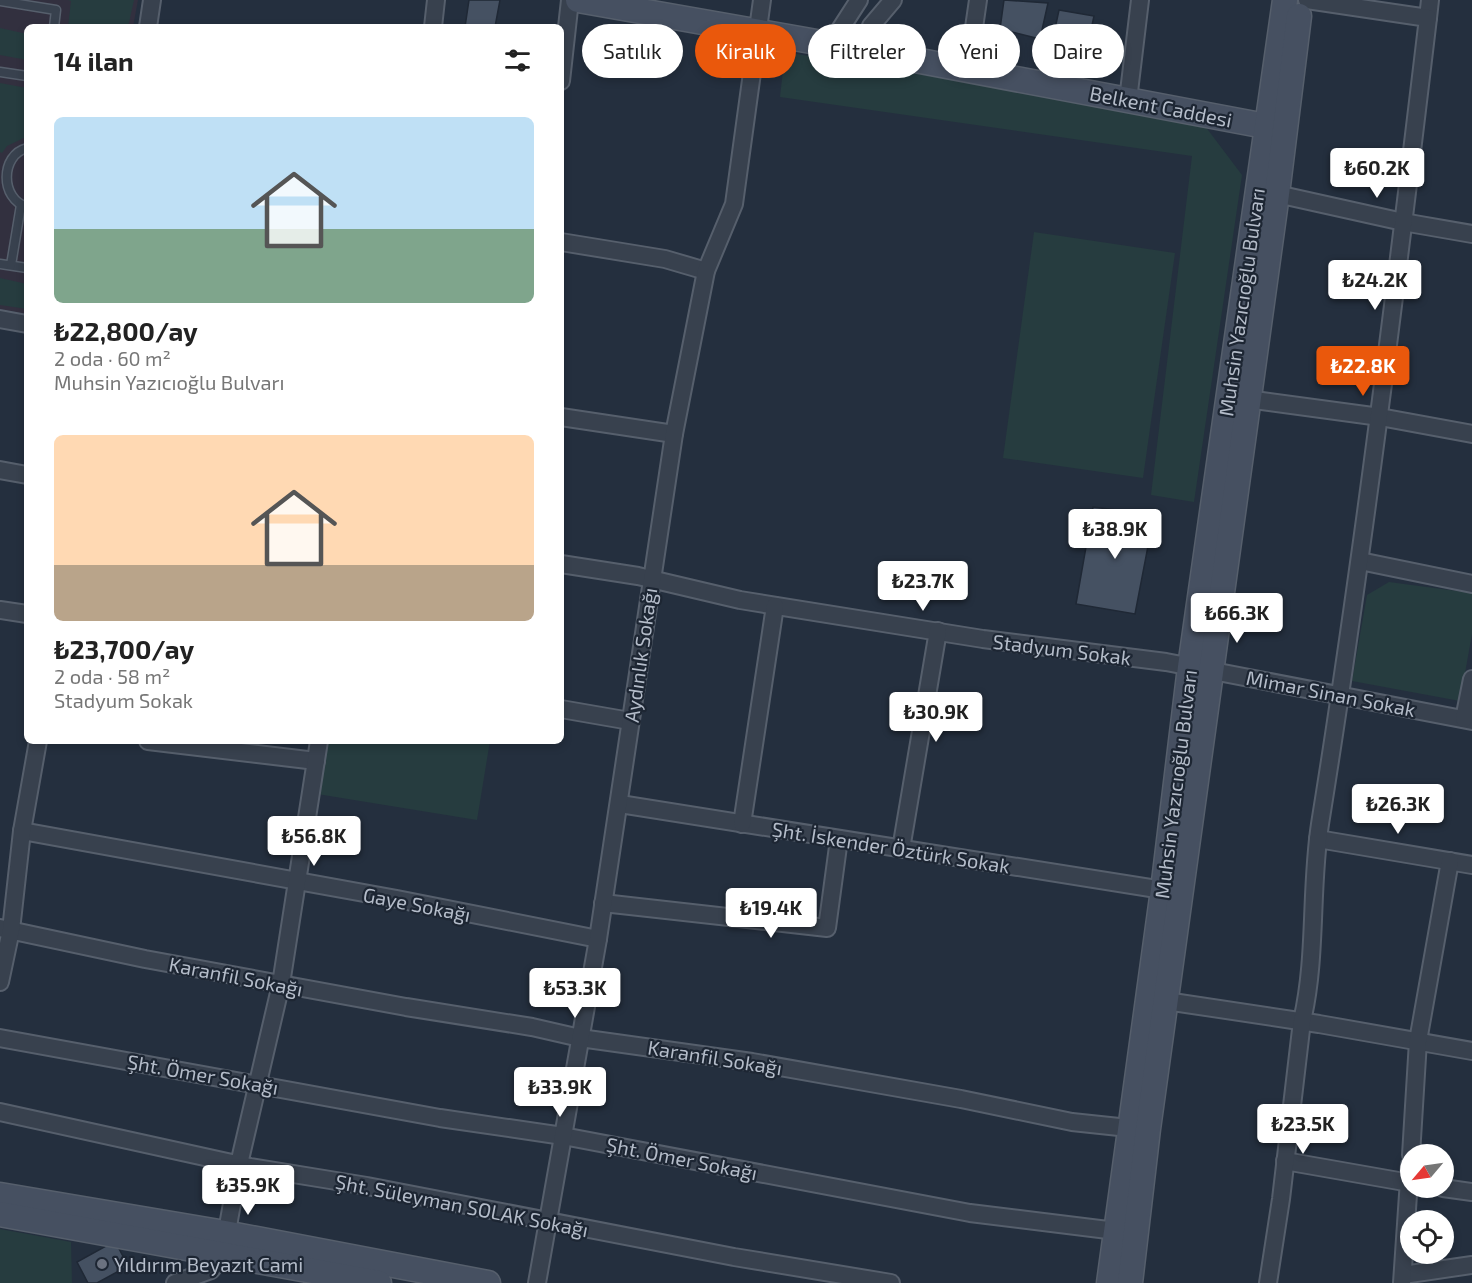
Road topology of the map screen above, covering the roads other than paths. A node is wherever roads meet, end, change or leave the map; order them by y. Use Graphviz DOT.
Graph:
graph roads {
  1 [pos="152,0"];
  2 [pos="436,0"];
  3 [pos="570,0"];
  4 [pos="762,0"];
  5 [pos="859,0"];
  6 [pos="893,0"];
  7 [pos="978,0"];
  8 [pos="1140,0"];
  9 [pos="1285,0"];
  10 [pos="1301,0"];
  11 [pos="1307,0"];
  12 [pos="1431,0"];
  13 [pos="0,1"];
  14 [pos="592,1"];
  15 [pos="625,4"];
  16 [pos="1428,18"];
  17 [pos="54,24"];
  18 [pos="148,24"];
  19 [pos="434,24"];
  20 [pos="724,24"];
  21 [pos="759,24"];
  22 [pos="844,24"];
  23 [pos="873,24"];
  24 [pos="975,24"];
  25 [pos="564,54"];
  26 [pos="0,72"];
  27 [pos="24,76"];
  28 [pos="751,78"];
  29 [pos="1014,78"];
  30 [pos="1128,100"];
  31 [pos="1275,128"];
  32 [pos="24,149"];
  33 [pos="1277,194"];
  34 [pos="24,206"];
  35 [pos="1403,222"];
  36 [pos="1472,234"];
  37 [pos="564,242"];
  38 [pos="0,264"];
  39 [pos="11,265"];
  40 [pos="24,267"];
  41 [pos="706,271"];
  42 [pos="0,319"];
  43 [pos="24,323"];
  44 [pos="1247,399"];
  45 [pos="564,417"];
  46 [pos="1380,417"];
  47 [pos="674,434"];
  48 [pos="1472,434"];
  49 [pos="0,470"];
  50 [pos="24,474"];
  51 [pos="1360,561"];
  52 [pos="564,564"];
  53 [pos="651,580"];
  54 [pos="1472,584"];
  55 [pos="775,606"];
  56 [pos="0,610"];
  57 [pos="24,614"];
  58 [pos="938,631"];
  59 [pos="1201,669"];
  60 [pos="1472,679"];
  61 [pos="1340,696"];
  62 [pos="564,710"];
  63 [pos="1468,720"];
  64 [pos="630,721"];
  65 [pos="37,744"];
  66 [pos="173,744"];
  67 [pos="319,744"];
  68 [pos="316,761"];
  69 [pos="620,804"];
  70 [pos="742,824"];
  71 [pos="22,831"];
  72 [pos="839,839"];
  73 [pos="1318,839"];
  74 [pos="901,849"];
  75 [pos="1450,861"];
  76 [pos="1472,865"];
  77 [pos="298,882"];
  78 [pos="1163,890"];
  79 [pos="603,903"];
  80 [pos="5,929"];
  81 [pos="598,939"];
  82 [pos="0,982"];
  83 [pos="281,984"];
  84 [pos="1166,1001"];
  85 [pos="1302,1021"];
  86 [pos="0,1038"];
  87 [pos="580,1038"];
  88 [pos="1418,1041"];
  89 [pos="1472,1051"];
  90 [pos="259,1085"];
  91 [pos="0,1112"];
  92 [pos="1139,1129"];
  93 [pos="563,1136"];
  94 [pos="1412,1144"];
  95 [pos="1285,1161"];
  96 [pos="240,1164"];
  97 [pos="1400,1181"];
  98 [pos="1454,1190"];
  99 [pos="1472,1192"];
  100 [pos="0,1196"];
  101 [pos="1408,1198"];
  102 [pos="0,1214"];
  103 [pos="546,1221"];
  104 [pos="1116,1231"];
  105 [pos="218,1260"];
  106 [pos="1472,1265"];
  107 [pos="1402,1279"];
  108 [pos="373,1282"];
  109 [pos="175,1283"];
  110 [pos="488,1283"];
  111 [pos="537,1283"];
  112 [pos="891,1283"];
  113 [pos="1109,1283"];
  114 [pos="1130,1283"];
  115 [pos="1268,1283"];
  1 -- 18 [label="street"];
  2 -- 19 [label="street"];
  3 -- 25 [label="street"];
  4 -- 21 [label="street, Aydınlık Sokağı"];
  5 -- 22 [label="street"];
  6 -- 23 [label="street"];
  7 -- 24 [label="street"];
  8 -- 30 [label="street"];
  9 -- 31 [label="main road, Muhsin Yazıcıoğlu Bulvarı"];
  10 -- 31 [label="main road, Muhsin Yazıcıoğlu Bulvarı"];
  11 -- 16 [label="street"];
  12 -- 16 [label="street"];
  13 -- 17 [label="lane"];
  14 -- 15 [label="main road, Belkent Caddesi"];
  15 -- 20 [label="main road, Belkent Caddesi"];
  16 -- 35 [label="street"];
  26 -- 27 [label="lane"];
  28 -- 41 [label="street, Aydınlık Sokağı"];
  29 -- 30 [label="main road, Belkent Caddesi"];
  30 -- 31 [label="main road, Belkent Caddesi"];
  31 -- 33 [label="main road, Muhsin Yazıcıoğlu Bulvarı"];
  31 -- 59 [label="main road, Muhsin Yazıcıoğlu Bulvarı"];
  32 -- 34 [label="lane"];
  33 -- 35 [label="street"];
  33 -- 44 [label="main road, Muhsin Yazıcıoğlu Bulvarı"];
  34 -- 39 [label="lane"];
  35 -- 36 [label="street"];
  35 -- 46 [label="street"];
  37 -- 41 [label="street"];
  38 -- 39 [label="lane"];
  39 -- 40 [label="lane"];
  41 -- 47 [label="street, Aydınlık Sokağı"];
  42 -- 43 [label="street"];
  44 -- 46 [label="street"];
  44 -- 59 [label="main road, Muhsin Yazıcıoğlu Bulvarı"];
  45 -- 47 [label="street"];
  46 -- 48 [label="street"];
  46 -- 51 [label="street"];
  47 -- 53 [label="street, Aydınlık Sokağı"];
  49 -- 50 [label="street"];
  51 -- 54 [label="street"];
  51 -- 61 [label="street"];
  52 -- 53 [label="street, Stadyum Sokak"];
  53 -- 55 [label="street, Stadyum Sokak"];
  53 -- 64 [label="street, Aydınlık Sokağı"];
  55 -- 58 [label="street, Stadyum Sokak"];
  55 -- 70 [label="street"];
  56 -- 57 [label="street"];
  58 -- 59 [label="street, Stadyum Sokak"];
  58 -- 74 [label="street"];
  59 -- 61 [label="street, Mimar Sinan Sokak"];
  59 -- 78 [label="main road, Muhsin Yazıcıoğlu Bulvarı"];
  59 -- 84 [label="main road, Muhsin Yazıcıoğlu Bulvarı"];
  60 -- 63 [label="street"];
  61 -- 63 [label="street, Mimar Sinan Sokak"];
  61 -- 73 [label="street"];
  62 -- 64 [label="street"];
  64 -- 69 [label="street, Aydınlık Sokağı"];
  65 -- 71 [label="street"];
  66 -- 68 [label="street"];
  67 -- 68 [label="street"];
  68 -- 77 [label="street"];
  69 -- 70 [label="street, Şht. İskender Öztürk Sokak"];
  69 -- 79 [label="street, Aydınlık Sokağı"];
  70 -- 72 [label="street, Şht. İskender Öztürk Sokak"];
  71 -- 77 [label="street, Gaye Sokağı"];
  71 -- 80 [label="street"];
  72 -- 74 [label="street, Şht. İskender Öztürk Sokak"];
  72 -- 79 [label="street"];
  73 -- 75 [label="street"];
  73 -- 85 [label="street"];
  74 -- 78 [label="street, Şht. İskender Öztürk Sokak"];
  75 -- 76 [label="street"];
  75 -- 88 [label="street"];
  77 -- 81 [label="street, Gaye Sokağı"];
  77 -- 83 [label="street"];
  78 -- 92 [label="main road, Muhsin Yazıcıoğlu Bulvarı"];
  79 -- 81 [label="street, Aydınlık Sokağı"];
  80 -- 82 [label="street"];
  80 -- 83 [label="street, Karanfil Sokağı"];
  81 -- 87 [label="street, Aydınlık Sokağı"];
  83 -- 87 [label="street, Karanfil Sokağı"];
  83 -- 90 [label="street"];
  84 -- 85 [label="street"];
  84 -- 92 [label="main road, Muhsin Yazıcıoğlu Bulvarı"];
  85 -- 88 [label="street"];
  85 -- 95 [label="street"];
  86 -- 90 [label="street, Şht. Ömer Sokağı"];
  87 -- 92 [label="street, Karanfil Sokağı"];
  87 -- 93 [label="street, Aydınlık Sokağı"];
  88 -- 89 [label="street"];
  88 -- 94 [label="street"];
  90 -- 93 [label="street, Şht. Ömer Sokağı"];
  90 -- 96 [label="street"];
  91 -- 96 [label="street, Şht. Süleyman SOLAK Sokağı"];
  92 -- 104 [label="main road, Muhsin Yazıcıoğlu Bulvarı"];
  92 -- 114 [label="main road, Muhsin Yazıcıoğlu Bulvarı"];
  93 -- 103 [label="street, Aydınlık Sokağı"];
  93 -- 104 [label="street, Şht. Ömer Sokağı"];
  95 -- 97 [label="street"];
  95 -- 115 [label="street"];
  96 -- 103 [label="street, Şht. Süleyman SOLAK Sokağı"];
  96 -- 105 [label="street"];
  98 -- 99 [label="street"];
  100 -- 105 [label="main road"];
  101 -- 107 [label="street"];
  102 -- 105 [label="main road"];
  103 -- 111 [label="street, Aydınlık Sokağı"];
  103 -- 112 [label="street, Şht. Süleyman SOLAK Sokağı"];
  104 -- 113 [label="main road, Muhsin Yazıcıoğlu Bulvarı"];
  105 -- 108 [label="main road"];
  105 -- 109 [label="street"];
  105 -- 110 [label="main road"];
  106 -- 107 [label="street"];
}
